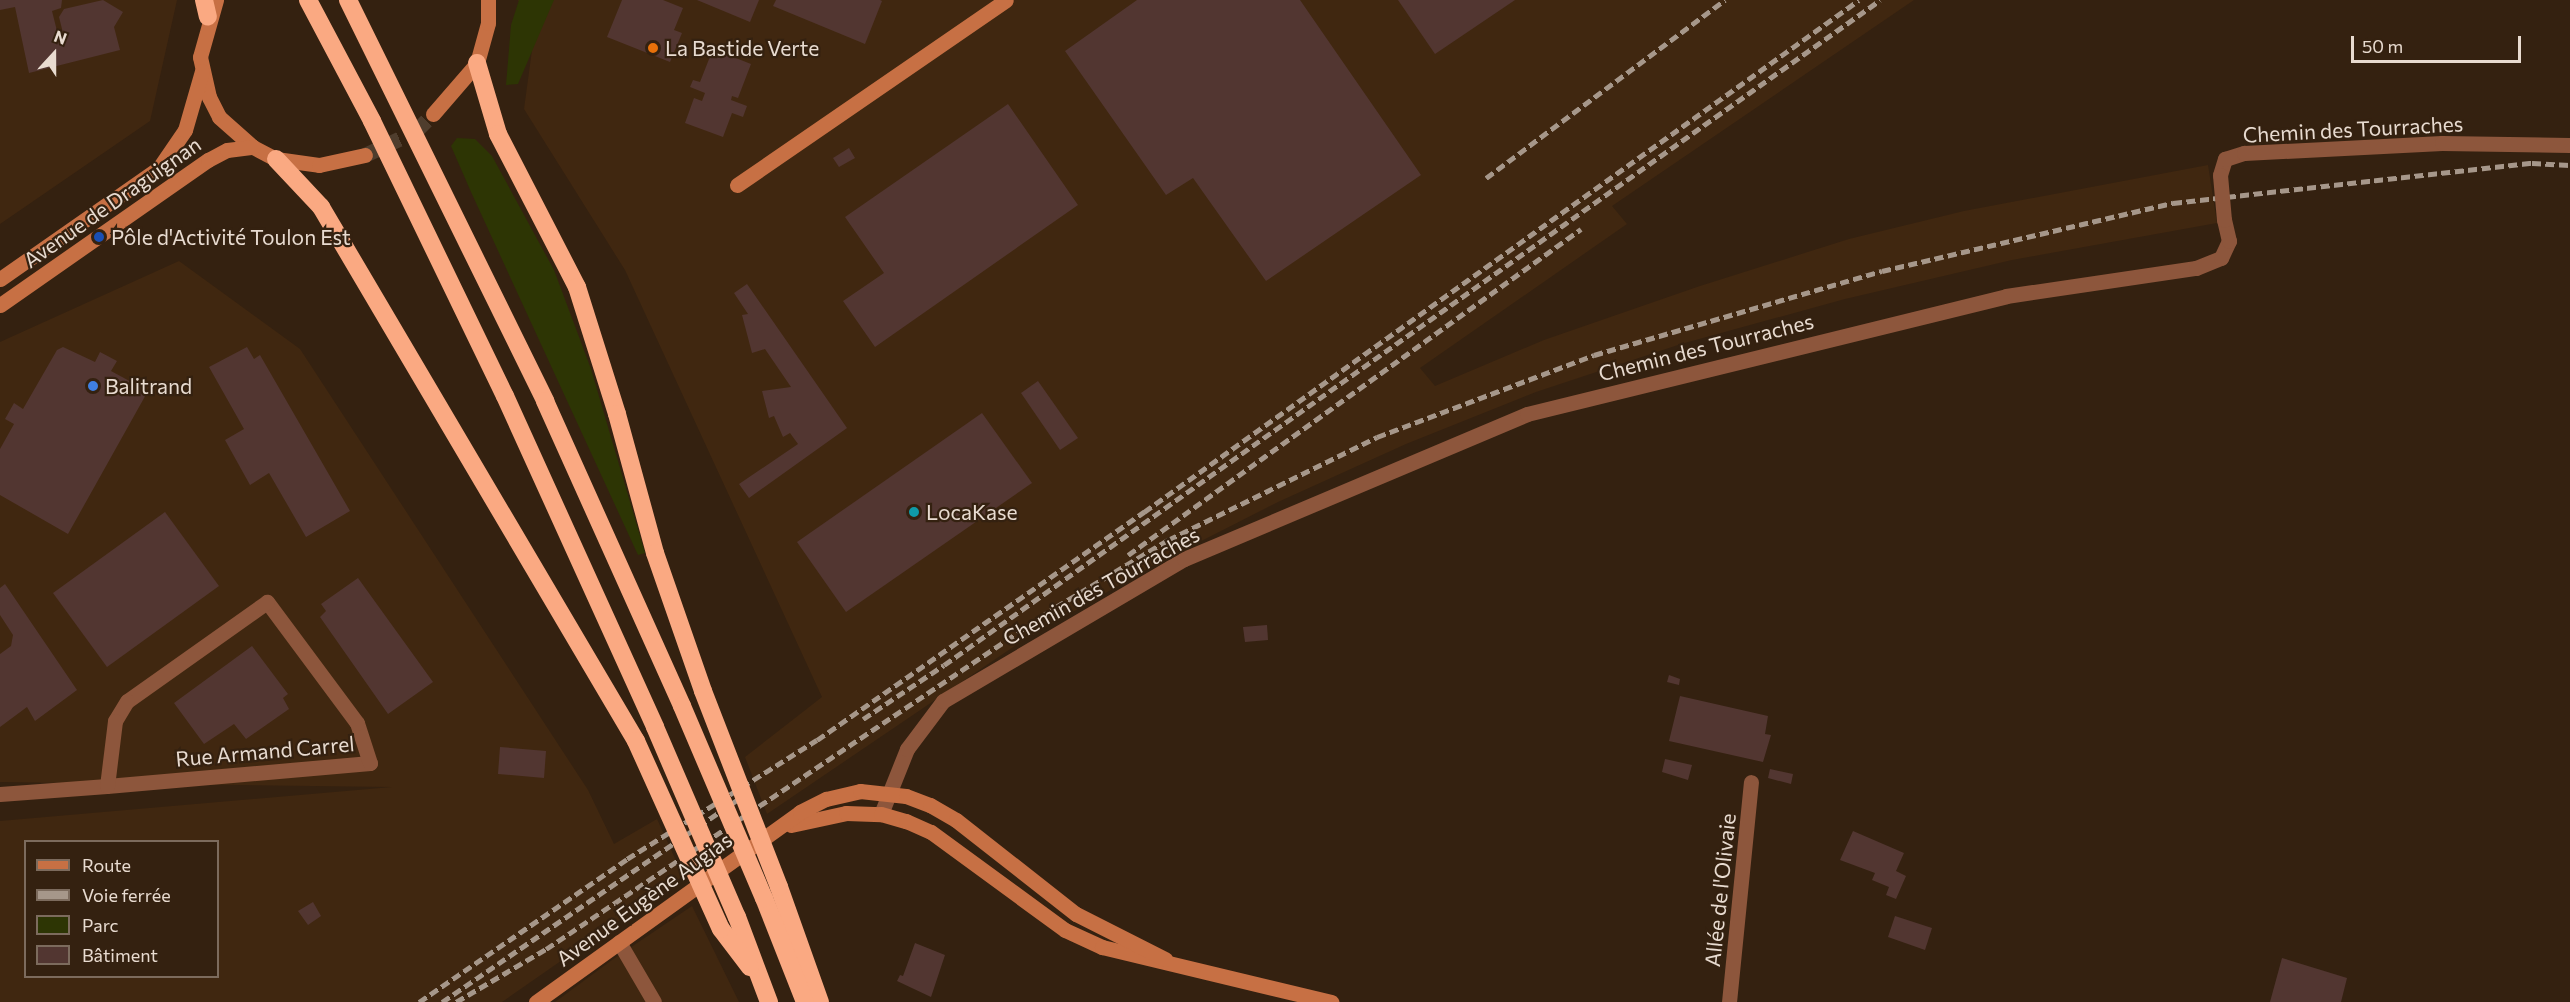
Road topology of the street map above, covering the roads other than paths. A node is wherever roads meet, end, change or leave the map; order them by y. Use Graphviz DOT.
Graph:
graph roads {
  1 [pos="216,0"];
  2 [pos="308,0"];
  3 [pos="348,0"];
  4 [pos="1006,0"];
  5 [pos="489,2"];
  6 [pos="206,9"];
  7 [pos="477,63"];
  8 [pos="202,71"];
  9 [pos="433,114"];
  10 [pos="2570,145"];
  11 [pos="253,147"];
  12 [pos="366,155"];
  13 [pos="276,159"];
  14 [pos="737,185"];
  15 [pos="0,279"];
  16 [pos="0,305"];
  17 [pos="1751,782"];
  18 [pos="107,786"];
  19 [pos="887,793"];
  20 [pos="0,794"];
  21 [pos="881,814"];
  22 [pos="777,830"];
  23 [pos="619,942"];
  24 [pos="1165,959"];
  25 [pos="761,980"];
  26 [pos="536,1002"];
  27 [pos="654,1002"];
  28 [pos="770,1002"];
  29 [pos="805,1002"];
  30 [pos="820,1002"];
  31 [pos="1331,1002"];
  32 [pos="1730,1002"];
  1 -- 6 [label="main road"];
  2 -- 25 [label="highway, bridge"];
  3 -- 29 [label="highway, bridge"];
  4 -- 14 [label="main road"];
  5 -- 7 [label="main road"];
  6 -- 8 [label="main road"];
  7 -- 9 [label="main road"];
  7 -- 30 [label="highway, bridge"];
  8 -- 11 [label="main road"];
  8 -- 15 [label="main road, Avenue de Draguignan"];
  10 -- 19 [label="street, Chemin des Tourraches, bridge"];
  11 -- 13 [label="main road"];
  11 -- 16 [label="main road, Avenue de Draguignan"];
  12 -- 13 [label="main road"];
  13 -- 25 [label="highway, bridge"];
  17 -- 32 [label="street, Allée de l'Olivaie"];
  18 -- 18 [label="street, Rue Armand Carrel"];
  18 -- 20 [label="street"];
  19 -- 21 [label="street, Chemin des Tourraches"];
  19 -- 22 [label="main road, Avenue Eugène Augias"];
  19 -- 24 [label="main road, Avenue Eugène Augias"];
  21 -- 22 [label="main road, Avenue Eugène Augias"];
  21 -- 24 [label="main road, Avenue Eugène Augias"];
  22 -- 23 [label="main road, Avenue Eugène Augias"];
  23 -- 26 [label="main road, Avenue Eugène Augias"];
  23 -- 27 [label="street"];
  24 -- 31 [label="main road, Avenue Eugène Augias"];
  25 -- 28 [label="highway"];
}
